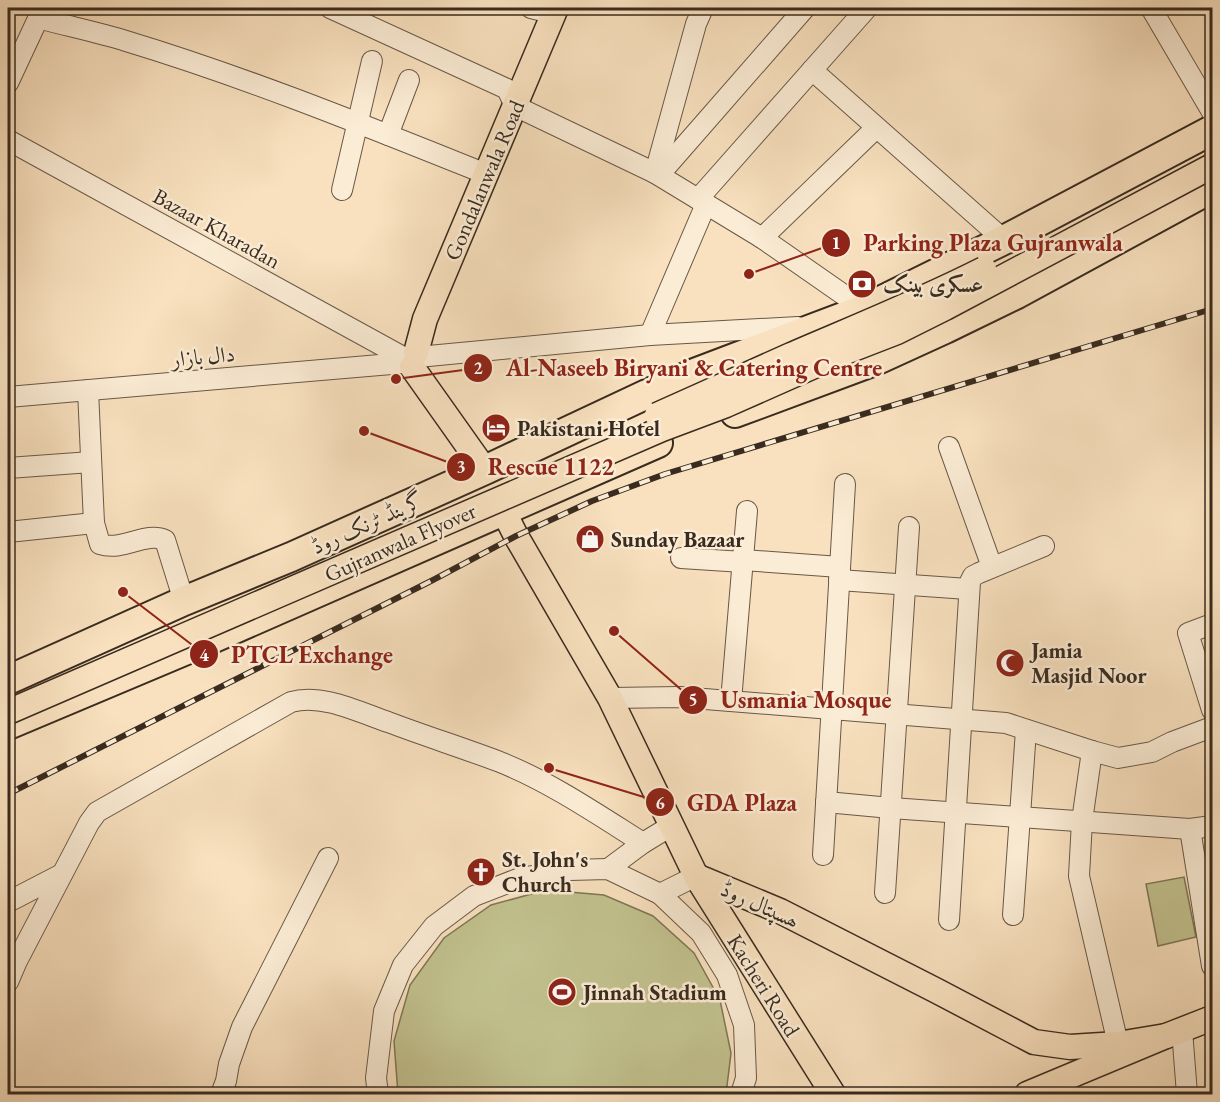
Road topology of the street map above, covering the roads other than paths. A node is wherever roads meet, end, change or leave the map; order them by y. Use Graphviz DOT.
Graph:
graph roads {
  1 [pos="330,8"];
  2 [pos="542,8"];
  3 [pos="703,8"];
  4 [pos="805,8"];
  5 [pos="867,8"];
  6 [pos="1151,8"];
  7 [pos="40,13"];
  8 [pos="372,61"];
  9 [pos="812,70"];
  10 [pos="409,80"];
  11 [pos="8,83"];
  12 [pos="511,98"];
  13 [pos="1212,112"];
  14 [pos="358,123"];
  15 [pos="876,128"];
  16 [pos="1212,130"];
  17 [pos="388,135"];
  18 [pos="8,140"];
  19 [pos="1212,150"];
  20 [pos="1212,166"];
  21 [pos="476,170"];
  22 [pos="657,174"];
  23 [pos="1212,188"];
  24 [pos="342,190"];
  25 [pos="702,201"];
  26 [pos="762,238"];
  27 [pos="1004,240"];
  28 [pos="864,309"];
  29 [pos="819,326"];
  30 [pos="650,335"];
  31 [pos="410,358"];
  32 [pos="88,390"];
  33 [pos="647,394"];
  34 [pos="8,397"];
  35 [pos="663,441"];
  36 [pos="949,447"];
  37 [pos="92,462"];
  38 [pos="8,468"];
  39 [pos="485,470"];
  40 [pos="845,484"];
  41 [pos="504,512"];
  42 [pos="747,512"];
  43 [pos="94,523"];
  44 [pos="909,527"];
  45 [pos="8,532"];
  46 [pos="1044,546"];
  47 [pos="291,557"];
  48 [pos="681,558"];
  49 [pos="743,561"];
  50 [pos="992,567"];
  51 [pos="840,573"];
  52 [pos="905,584"];
  53 [pos="968,589"];
  54 [pos="313,595"];
  55 [pos="184,601"];
  56 [pos="1212,624"];
  57 [pos="8,680"];
  58 [pos="8,695"];
  59 [pos="610,698"];
  60 [pos="731,701"];
  61 [pos="832,709"];
  62 [pos="1212,710"];
  63 [pos="8,712"];
  64 [pos="897,713"];
  65 [pos="960,719"];
  66 [pos="8,725"];
  67 [pos="1212,727"];
  68 [pos="1026,730"];
  69 [pos="1092,751"];
  70 [pos="826,802"];
  71 [pos="891,808"];
  72 [pos="956,813"];
  73 [pos="1020,817"];
  74 [pos="1082,821"];
  75 [pos="1212,825"];
  76 [pos="671,826"];
  77 [pos="1190,828"];
  78 [pos="643,843"];
  79 [pos="823,855"];
  80 [pos="328,858"];
  81 [pos="608,869"];
  82 [pos="62,874"];
  83 [pos="696,876"];
  84 [pos="885,893"];
  85 [pos="660,894"];
  86 [pos="8,902"];
  87 [pos="1013,915"];
  88 [pos="949,920"];
  89 [pos="747,958"];
  90 [pos="1212,966"];
  91 [pos="9,974"];
  92 [pos="735,1000"];
  93 [pos="1212,1018"];
  94 [pos="1174,1033"];
  95 [pos="1118,1044"];
  96 [pos="221,1095"];
  97 [pos="378,1095"];
  98 [pos="741,1095"];
  99 [pos="833,1095"];
  100 [pos="1027,1095"];
  101 [pos="1187,1095"];
  1 -- 12 [label="street"];
  2 -- 12 [label="main road, Gondalanwala Road"];
  3 -- 22 [label="street"];
  4 -- 22 [label="street"];
  5 -- 9 [label="street"];
  6 -- 13 [label="street"];
  7 -- 11 [label="street"];
  7 -- 14 [label="street"];
  8 -- 14 [label="street"];
  9 -- 15 [label="street"];
  9 -- 25 [label="street"];
  10 -- 17 [label="street"];
  12 -- 21 [label="main road, Gondalanwala Road"];
  12 -- 22 [label="street"];
  12 -- 31 [label="main road, Gondalanwala Road"];
  14 -- 17 [label="street"];
  14 -- 24 [label="street"];
  15 -- 26 [label="street"];
  15 -- 27 [label="street"];
  16 -- 27 [label="highway, گرینڈ ٹرنک روڈ"];
  17 -- 21 [label="street"];
  18 -- 31 [label="street, Bazaar Kharadan"];
  19 -- 58 [label="main road, Gujranwala Flyover, bridge"];
  20 -- 63 [label="main road, Gujranwala Flyover, bridge"];
  21 -- 31 [label="main road, Gondalanwala Road"];
  22 -- 25 [label="street"];
  23 -- 35 [label="highway, گرینڈ ٹرنک روڈ"];
  25 -- 26 [label="street"];
  25 -- 30 [label="street"];
  26 -- 28 [label="street"];
  27 -- 28 [label="highway, گرینڈ ٹرنک روڈ"];
  28 -- 29 [label="highway, گرینڈ ٹرنک روڈ"];
  29 -- 30 [label="street, دال بازار"];
  29 -- 33 [label="highway, گرینڈ ٹرنک روڈ"];
  30 -- 31 [label="street, دال بازار"];
  31 -- 32 [label="street, دال بازار"];
  31 -- 39 [label="main road"];
  32 -- 34 [label="street, دال بازار"];
  32 -- 37 [label="street"];
  33 -- 35 [label="highway"];
  33 -- 39 [label="highway, گرینڈ ٹرنک روڈ"];
  35 -- 41 [label="highway, گرینڈ ٹرنک روڈ"];
  36 -- 50 [label="street"];
  37 -- 38 [label="street"];
  37 -- 43 [label="street"];
  39 -- 47 [label="highway, گرینڈ ٹرنک روڈ"];
  40 -- 51 [label="street"];
  41 -- 54 [label="highway, گرینڈ ٹرنک روڈ"];
  41 -- 59 [label="main road, ھسپتال روڈ"];
  42 -- 49 [label="street"];
  43 -- 45 [label="street"];
  43 -- 55 [label="street"];
  44 -- 52 [label="street"];
  46 -- 50 [label="street"];
  47 -- 54 [label="highway"];
  47 -- 55 [label="highway, گرینڈ ٹرنک روڈ"];
  48 -- 49 [label="street"];
  49 -- 51 [label="street"];
  49 -- 60 [label="street"];
  50 -- 53 [label="street"];
  51 -- 52 [label="street"];
  51 -- 61 [label="street"];
  52 -- 53 [label="street"];
  52 -- 64 [label="street"];
  53 -- 65 [label="street"];
  54 -- 66 [label="highway, گرینڈ ٹرنک روڈ"];
  55 -- 57 [label="highway, گرینڈ ٹرنک روڈ"];
  56 -- 62 [label="street"];
  59 -- 60 [label="street"];
  59 -- 76 [label="main road, ھسپتال روڈ"];
  60 -- 61 [label="street"];
  61 -- 64 [label="street"];
  61 -- 70 [label="street"];
  64 -- 65 [label="street"];
  64 -- 71 [label="street"];
  65 -- 68 [label="street"];
  65 -- 72 [label="street"];
  67 -- 69 [label="street"];
  68 -- 69 [label="street"];
  68 -- 73 [label="street"];
  69 -- 74 [label="street"];
  70 -- 71 [label="street"];
  70 -- 79 [label="street"];
  71 -- 72 [label="street"];
  71 -- 84 [label="street"];
  72 -- 73 [label="street"];
  72 -- 88 [label="street"];
  73 -- 74 [label="street"];
  73 -- 87 [label="street"];
  74 -- 77 [label="street"];
  74 -- 95 [label="street"];
  75 -- 77 [label="street"];
  76 -- 78 [label="street"];
  76 -- 83 [label="main road, ھسپتال روڈ"];
  77 -- 90 [label="street"];
  78 -- 81 [label="street"];
  78 -- 82 [label="street"];
  80 -- 96 [label="street"];
  81 -- 85 [label="street"];
  81 -- 97 [label="street"];
  82 -- 86 [label="street"];
  82 -- 91 [label="street"];
  83 -- 85 [label="street"];
  83 -- 89 [label="main road, Kacheri Road"];
  83 -- 95 [label="main road, ھسپتال روڈ"];
  85 -- 92 [label="street"];
  89 -- 92 [label="street"];
  89 -- 99 [label="main road, Kacheri Road"];
  92 -- 98 [label="street"];
  93 -- 94 [label="main road"];
  94 -- 95 [label="main road, ھسپتال روڈ"];
  94 -- 100 [label="main road"];
  94 -- 101 [label="street"];
}
